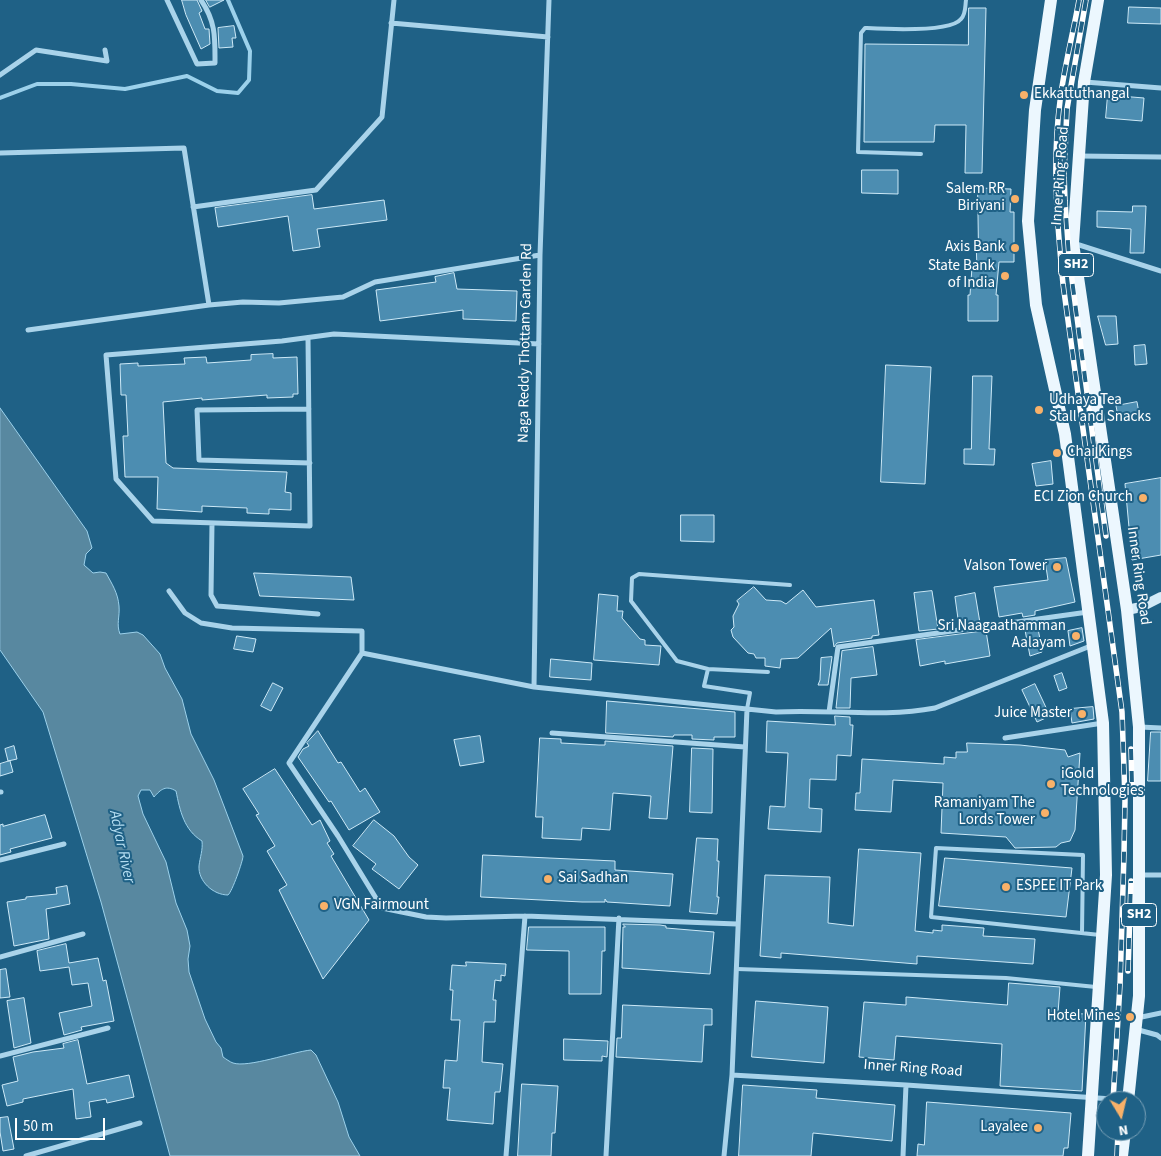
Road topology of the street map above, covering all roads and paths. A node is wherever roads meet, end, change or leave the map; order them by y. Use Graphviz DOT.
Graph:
graph roads {
  1 [pos="167,0"];
  2 [pos="201,0"];
  3 [pos="394,0"];
  4 [pos="549,0"];
  5 [pos="966,0"];
  6 [pos="1050,0"];
  7 [pos="1098,0"];
  8 [pos="391,23"];
  9 [pos="548,37"];
  10 [pos="105,50"];
  11 [pos="0,75"];
  12 [pos="1084,82"];
  13 [pos="1161,88"];
  14 [pos="0,153"];
  15 [pos="922,154"];
  16 [pos="1079,156"];
  17 [pos="1161,157"];
  18 [pos="193,207"];
  19 [pos="1073,243"];
  20 [pos="540,255"];
  21 [pos="1161,271"];
  22 [pos="209,305"];
  23 [pos="28,330"];
  24 [pos="308,338"];
  25 [pos="539,344"];
  26 [pos="309,408"];
  27 [pos="310,463"];
  28 [pos="212,523"];
  29 [pos="790,585"];
  30 [pos="169,591"];
  31 [pos="1161,597"];
  32 [pos="1127,610"];
  33 [pos="1089,612"];
  34 [pos="318,614"];
  35 [pos="1094,644"];
  36 [pos="362,653"];
  37 [pos="708,669"];
  38 [pos="768,672"];
  39 [pos="534,687"];
  40 [pos="747,709"];
  41 [pos="829,712"];
  42 [pos="1103,723"];
  43 [pos="1139,727"];
  44 [pos="1161,728"];
  45 [pos="552,733"];
  46 [pos="1005,738"];
  47 [pos="745,747"];
  48 [pos="64,844"];
  49 [pos="0,860"];
  50 [pos="1139,875"];
  51 [pos="1161,875"];
  52 [pos="525,916"];
  53 [pos="619,918"];
  54 [pos="738,924"];
  55 [pos="1082,933"];
  56 [pos="83,934"];
  57 [pos="1102,935"];
  58 [pos="0,957"];
  59 [pos="737,969"];
  60 [pos="1099,988"];
  61 [pos="1161,1013"];
  62 [pos="1135,1023"];
  63 [pos="108,1028"];
  64 [pos="1161,1038"];
  65 [pos="0,1056"];
  66 [pos="732,1075"];
  67 [pos="906,1084"];
  68 [pos="1129,1091"];
  69 [pos="1091,1098"];
  70 [pos="1096,1098"];
  71 [pos="140,1123"];
  72 [pos="1123,1141"];
  73 [pos="26,1156"];
  74 [pos="506,1156"];
  75 [pos="606,1156"];
  76 [pos="724,1156"];
  77 [pos="903,1156"];
  78 [pos="1088,1156"];
  79 [pos="1122,1156"];
  1 -- 2 [label="street"];
  3 -- 8 [label="street"];
  4 -- 9 [label="street, Naga Reddy Thottam Garden Rd"];
  5 -- 15 [label="lane"];
  6 -- 33 [label="main road, Inner Ring Road / SH2"];
  7 -- 12 [label="main road, Inner Ring Road / SH2"];
  8 -- 9 [label="street"];
  8 -- 18 [label="street"];
  9 -- 20 [label="street, Naga Reddy Thottam Garden Rd"];
  10 -- 11 [label="street"];
  12 -- 13 [label="street"];
  12 -- 16 [label="main road, Inner Ring Road / SH2"];
  14 -- 18 [label="street"];
  16 -- 17 [label="street"];
  16 -- 19 [label="main road, Inner Ring Road / SH2"];
  18 -- 22 [label="street"];
  19 -- 21 [label="street"];
  19 -- 32 [label="main road, Inner Ring Road / SH2"];
  20 -- 22 [label="street"];
  20 -- 25 [label="street, Naga Reddy Thottam Garden Rd"];
  22 -- 23 [label="street"];
  24 -- 25 [label="street"];
  24 -- 26 [label="street"];
  24 -- 28 [label="street"];
  25 -- 39 [label="street, Naga Reddy Thottam Garden Rd"];
  26 -- 27 [label="street"];
  26 -- 27 [label="street"];
  27 -- 28 [label="street"];
  28 -- 34 [label="street"];
  29 -- 37 [label="lane"];
  30 -- 36 [label="street"];
  31 -- 32 [label="street"];
  32 -- 43 [label="main road, Inner Ring Road / SH2"];
  33 -- 35 [label="main road, Inner Ring Road / SH2"];
  33 -- 41 [label="street"];
  35 -- 41 [label="street"];
  35 -- 42 [label="main road, Inner Ring Road / SH2"];
  36 -- 39 [label="street"];
  36 -- 52 [label="street"];
  37 -- 38 [label="lane"];
  37 -- 40 [label="lane"];
  39 -- 40 [label="street"];
  40 -- 41 [label="street"];
  40 -- 47 [label="street"];
  42 -- 46 [label="street"];
  42 -- 57 [label="main road, Inner Ring Road / SH2"];
  43 -- 44 [label="street"];
  43 -- 50 [label="main road, Inner Ring Road / SH2"];
  45 -- 47 [label="street"];
  47 -- 54 [label="street"];
  48 -- 49 [label="street"];
  50 -- 51 [label="street"];
  50 -- 62 [label="main road, Inner Ring Road / SH2"];
  52 -- 53 [label="street"];
  52 -- 74 [label="street"];
  53 -- 54 [label="street"];
  53 -- 75 [label="street"];
  54 -- 59 [label="street"];
  55 -- 55 [label="lane"];
  55 -- 57 [label="lane"];
  56 -- 58 [label="street"];
  57 -- 60 [label="main road, Inner Ring Road / SH2"];
  59 -- 60 [label="lane"];
  59 -- 66 [label="street"];
  60 -- 69 [label="main road, Inner Ring Road / SH2"];
  61 -- 62 [label="street"];
  62 -- 64 [label="street"];
  62 -- 68 [label="main road, Inner Ring Road / SH2"];
  63 -- 65 [label="street"];
  66 -- 67 [label="street, Inner Ring Road"];
  66 -- 76 [label="street"];
  67 -- 69 [label="street, Inner Ring Road"];
  67 -- 77 [label="street"];
  69 -- 70 [label="street, Inner Ring Road"];
  69 -- 78 [label="main road, Inner Ring Road / SH2"];
  71 -- 73 [label="street"];
  72 -- 79 [label="main road"];
}
